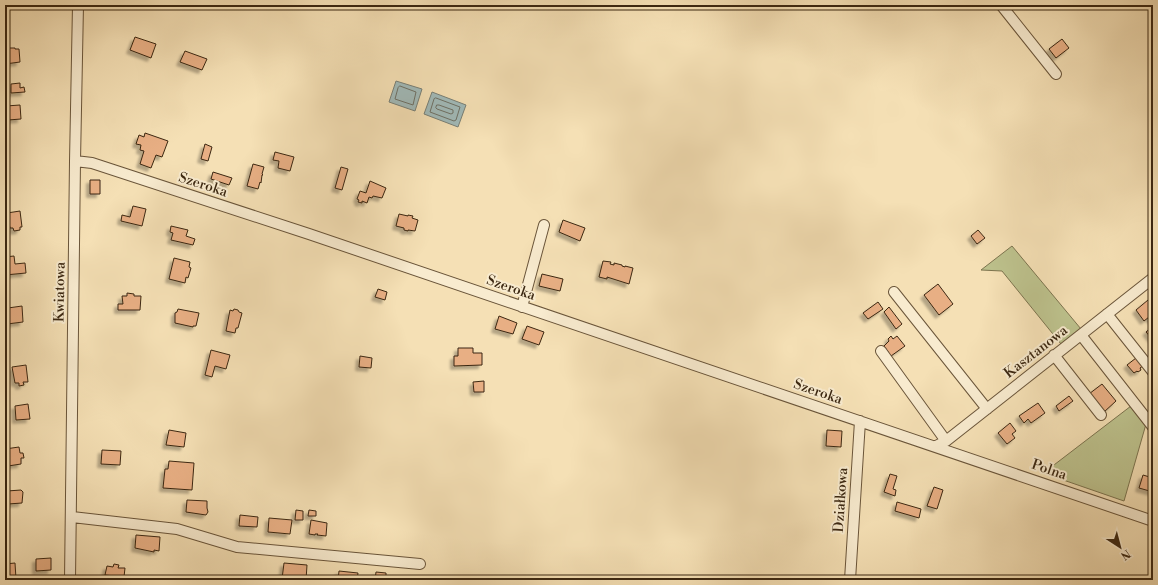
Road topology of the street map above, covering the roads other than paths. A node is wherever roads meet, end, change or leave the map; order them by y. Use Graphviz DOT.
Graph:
graph roads {
  1 [pos="78,5"];
  2 [pos="1001,5"];
  3 [pos="1056,74"];
  4 [pos="75,161"];
  5 [pos="544,225"];
  6 [pos="1153,278"];
  7 [pos="894,292"];
  8 [pos="522,307"];
  9 [pos="1107,314"];
  10 [pos="1080,335"];
  11 [pos="881,352"];
  12 [pos="1054,356"];
  13 [pos="1153,372"];
  14 [pos="987,409"];
  15 [pos="1101,415"];
  16 [pos="860,421"];
  17 [pos="1153,427"];
  18 [pos="946,441"];
  19 [pos="936,446"];
  20 [pos="72,517"];
  21 [pos="1153,521"];
  22 [pos="420,564"];
  23 [pos="70,580"];
  24 [pos="850,580"];
  1 -- 4 [label="street, Kwiatowa"];
  2 -- 3 [label="street"];
  4 -- 8 [label="street, Szeroka"];
  4 -- 20 [label="street, Kwiatowa"];
  5 -- 8 [label="street"];
  6 -- 9 [label="street, Kasztanowa"];
  7 -- 14 [label="street"];
  8 -- 16 [label="street, Szeroka"];
  9 -- 10 [label="street, Kasztanowa"];
  9 -- 13 [label="street"];
  10 -- 12 [label="street, Kasztanowa"];
  10 -- 17 [label="street"];
  11 -- 18 [label="street"];
  12 -- 14 [label="street, Kasztanowa"];
  12 -- 15 [label="street"];
  14 -- 18 [label="street, Kasztanowa"];
  16 -- 19 [label="street, Szeroka"];
  16 -- 24 [label="street, Działkowa"];
  18 -- 19 [label="street, Kasztanowa"];
  19 -- 21 [label="street, Polna"];
  20 -- 22 [label="street"];
  20 -- 23 [label="street, Kwiatowa"];
}
